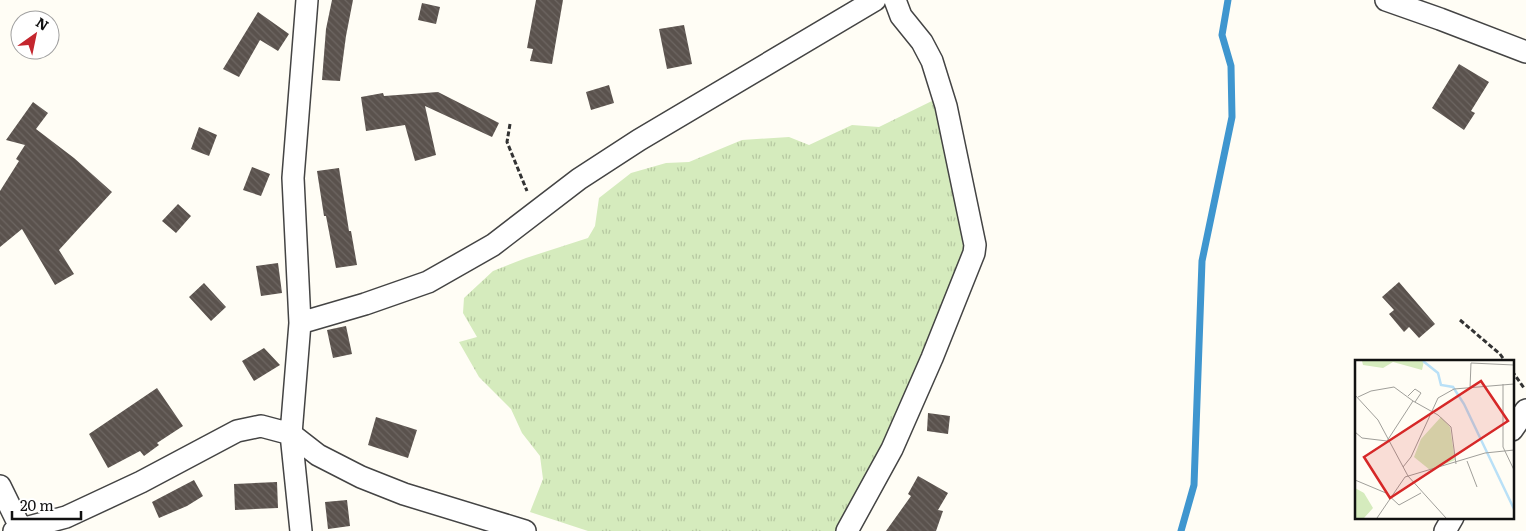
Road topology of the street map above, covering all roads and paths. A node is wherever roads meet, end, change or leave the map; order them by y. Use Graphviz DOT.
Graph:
graph roads {
  1 [pos="307,0"];
  2 [pos="875,0"];
  3 [pos="895,0"];
  4 [pos="1386,0"];
  5 [pos="1526,52"];
  6 [pos="510,124"];
  7 [pos="535,212"];
  8 [pos="1460,320"];
  9 [pos="300,323"];
  10 [pos="1504,360"];
  11 [pos="1514,374"];
  12 [pos="1526,391"];
  13 [pos="1526,410"];
  14 [pos="1514,427"];
  15 [pos="291,434"];
  16 [pos="0,486"];
  17 [pos="1453,518"];
  18 [pos="19,530"];
  19 [pos="301,531"];
  20 [pos="525,531"];
  21 [pos="847,531"];
  22 [pos="1444,531"];
  1 -- 9 [label="street"];
  2 -- 7 [label="street"];
  3 -- 21 [label="street"];
  4 -- 5 [label="street"];
  6 -- 7 [label="path"];
  7 -- 9 [label="street"];
  8 -- 10 [label="path"];
  9 -- 15 [label="street"];
  11 -- 12 [label="path"];
  13 -- 14 [label="street"];
  15 -- 18 [label="street"];
  15 -- 19 [label="street"];
  15 -- 20 [label="street"];
  16 -- 18 [label="street"];
  17 -- 22 [label="street"];
}
